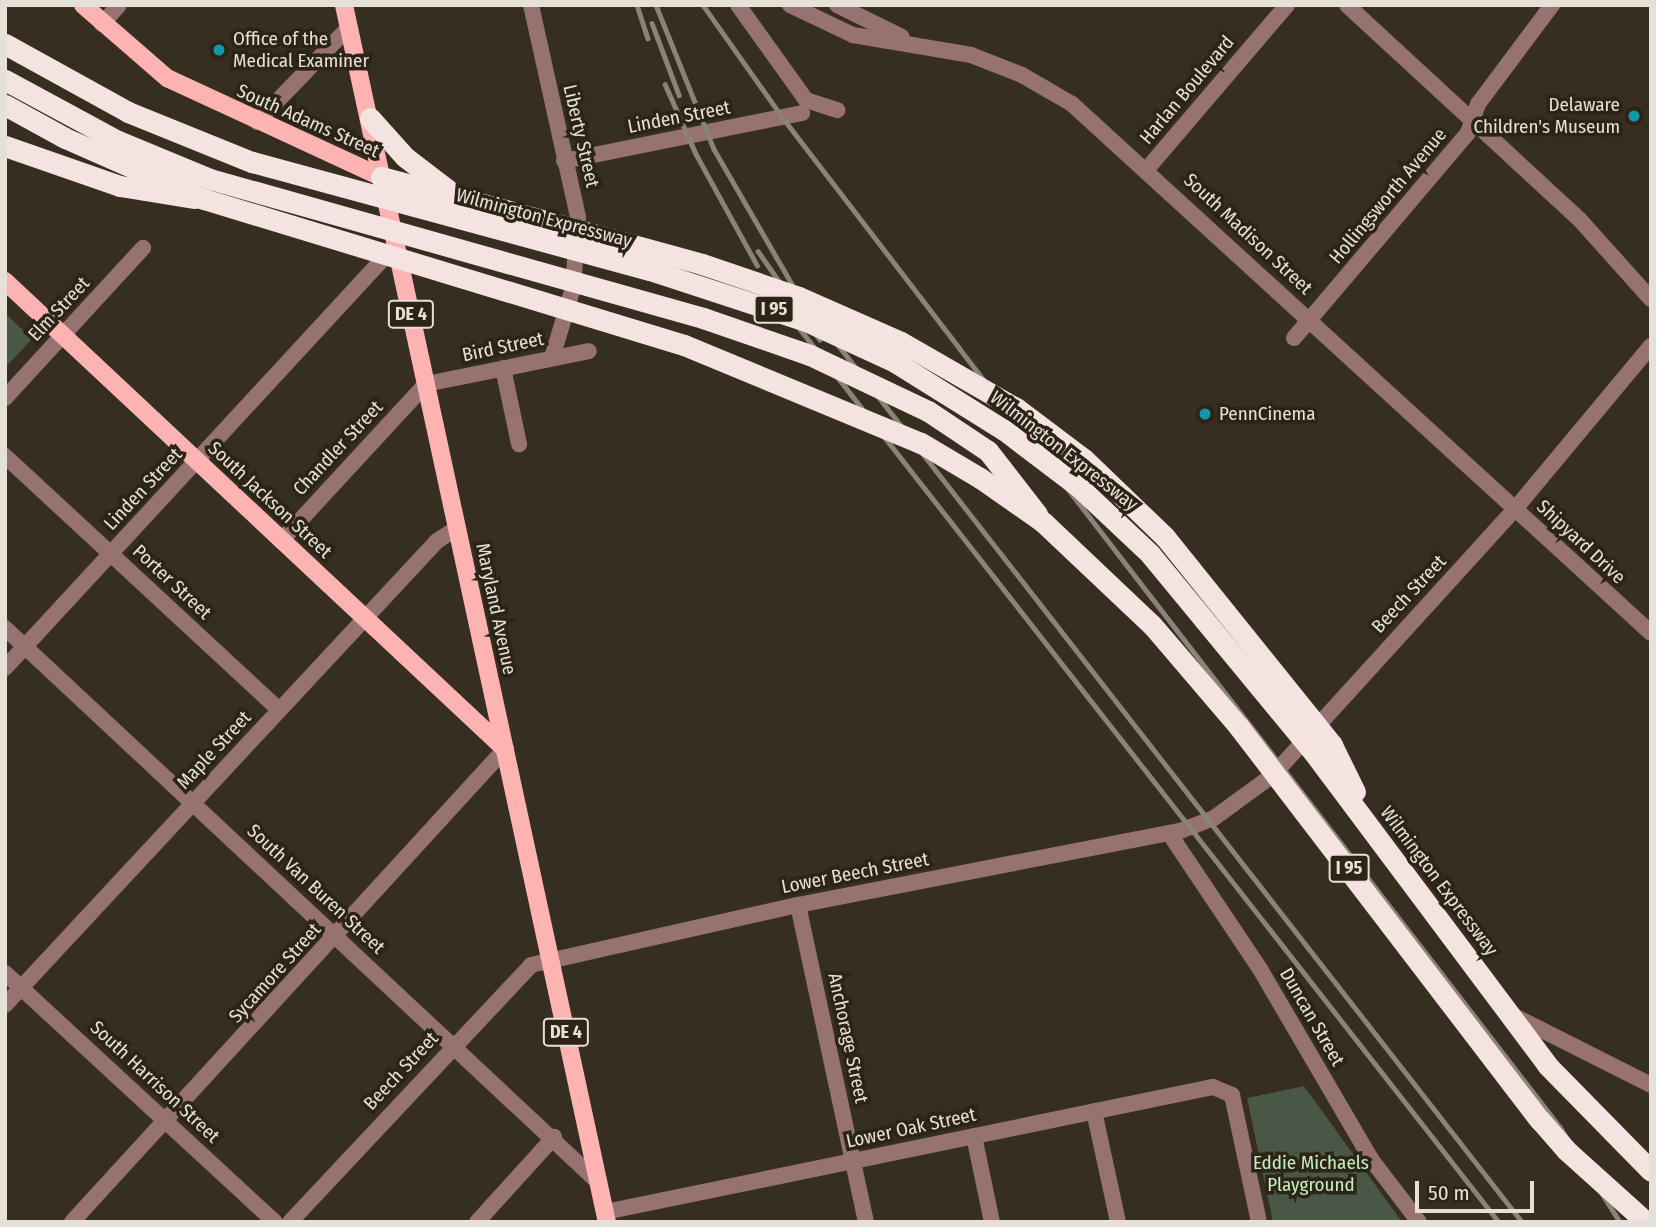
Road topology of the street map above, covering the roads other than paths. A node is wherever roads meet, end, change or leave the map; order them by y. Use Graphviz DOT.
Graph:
graph roads {
  1 [pos="83,5"];
  2 [pos="119,5"];
  3 [pos="344,5"];
  4 [pos="531,5"];
  5 [pos="737,5"];
  6 [pos="790,5"];
  7 [pos="836,5"];
  8 [pos="1287,5"];
  9 [pos="1347,5"];
  10 [pos="1552,5"];
  11 [pos="102,24"];
  12 [pos="349,27"];
  13 [pos="5,44"];
  14 [pos="920,45"];
  15 [pos="5,80"];
  16 [pos="5,105"];
  17 [pos="837,110"];
  18 [pos="802,113"];
  19 [pos="370,118"];
  20 [pos="1472,120"];
  21 [pos="257,122"];
  22 [pos="5,146"];
  23 [pos="564,161"];
  24 [pos="1147,169"];
  25 [pos="381,177"];
  26 [pos="428,182"];
  27 [pos="204,199"];
  28 [pos="396,244"];
  29 [pos="143,248"];
  30 [pos="5,281"];
  31 [pos="1651,299"];
  32 [pos="1311,320"];
  33 [pos="63,335"];
  34 [pos="1294,338"];
  35 [pos="1651,346"];
  36 [pos="589,351"];
  37 [pos="552,358"];
  38 [pos="503,368"];
  39 [pos="426,384"];
  40 [pos="5,398"];
  41 [pos="519,444"];
  42 [pos="5,456"];
  43 [pos="198,461"];
  44 [pos="1515,509"];
  45 [pos="1043,522"];
  46 [pos="457,528"];
  47 [pos="281,541"];
  48 [pos="111,554"];
  49 [pos="365,618"];
  50 [pos="5,628"];
  51 [pos="1651,633"];
  52 [pos="26,646"];
  53 [pos="5,668"];
  54 [pos="279,710"];
  55 [pos="1298,747"];
  56 [pos="505,750"];
  57 [pos="193,803"];
  58 [pos="1169,833"];
  59 [pos="1378,838"];
  60 [pos="798,905"];
  61 [pos="337,936"];
  62 [pos="550,960"];
  63 [pos="5,973"];
  64 [pos="21,988"];
  65 [pos="5,1005"];
  66 [pos="454,1045"];
  67 [pos="1651,1085"];
  68 [pos="1094,1111"];
  69 [pos="165,1120"];
  70 [pos="974,1136"];
  71 [pos="554,1137"];
  72 [pos="853,1161"];
  73 [pos="1651,1171"];
  74 [pos="598,1182"];
  75 [pos="606,1217"];
  76 [pos="72,1222"];
  77 [pos="275,1222"];
  78 [pos="290,1222"];
  79 [pos="477,1222"];
  80 [pos="866,1222"];
  81 [pos="992,1222"];
  82 [pos="1118,1222"];
  83 [pos="1259,1222"];
  84 [pos="1419,1222"];
  85 [pos="1646,1222"];
  1 -- 11 [label="main road, South Adams Street"];
  2 -- 11 [label="street"];
  3 -- 12 [label="main road, Maryland Avenue / DE 4"];
  4 -- 23 [label="street, Liberty Street"];
  5 -- 17 [label="street"];
  6 -- 14 [label="street, South Madison Street"];
  7 -- 14 [label="street, South Madison Street"];
  8 -- 24 [label="street, Harlan Boulevard"];
  9 -- 20 [label="street"];
  10 -- 20 [label="street, Hollingsworth Avenue"];
  11 -- 21 [label="main road, South Adams Street"];
  12 -- 19 [label="main road, Maryland Avenue / DE 4"];
  12 -- 21 [label="street"];
  13 -- 59 [label="highway, Wilmington Expressway / I 95, bridge"];
  14 -- 24 [label="street, South Madison Street"];
  15 -- 45 [label="highway, bridge"];
  16 -- 27 [label="highway, I 95, bridge"];
  18 -- 23 [label="street, Linden Street"];
  19 -- 25 [label="main road, Maryland Avenue / DE 4"];
  19 -- 26 [label="highway"];
  20 -- 31 [label="street"];
  20 -- 32 [label="street, Hollingsworth Avenue"];
  21 -- 25 [label="main road, South Adams Street"];
  22 -- 27 [label="highway, bridge"];
  23 -- 37 [label="street, Liberty Street"];
  24 -- 32 [label="street, South Madison Street"];
  25 -- 26 [label="highway"];
  25 -- 28 [label="main road, Maryland Avenue / DE 4"];
  26 -- 59 [label="highway, bridge"];
  27 -- 45 [label="highway, I 95, bridge"];
  28 -- 39 [label="main road, Maryland Avenue / DE 4"];
  28 -- 43 [label="street, Linden Street"];
  29 -- 33 [label="street, Elm Street"];
  30 -- 33 [label="main road, South Jackson Street"];
  32 -- 34 [label="street, Hollingsworth Avenue"];
  32 -- 44 [label="street, South Madison Street"];
  33 -- 40 [label="street, Elm Street"];
  33 -- 43 [label="main road, South Jackson Street"];
  35 -- 44 [label="street, Beech Street"];
  36 -- 37 [label="street, Bird Street"];
  37 -- 38 [label="street, Bird Street"];
  38 -- 39 [label="street, Bird Street"];
  38 -- 41 [label="street"];
  39 -- 46 [label="main road, Maryland Avenue / DE 4"];
  39 -- 47 [label="street, Chandler Street"];
  42 -- 48 [label="street, Porter Street"];
  43 -- 47 [label="main road, South Jackson Street"];
  43 -- 48 [label="street, Linden Street"];
  44 -- 51 [label="street, Shipyard Drive"];
  44 -- 55 [label="street, Beech Street"];
  45 -- 85 [label="highway, I 95, bridge"];
  46 -- 49 [label="street, Maple Street"];
  46 -- 56 [label="main road, Maryland Avenue / DE 4"];
  47 -- 49 [label="main road, South Jackson Street"];
  48 -- 52 [label="street, Linden Street"];
  48 -- 54 [label="street, Porter Street"];
  49 -- 54 [label="street, Maple Street"];
  49 -- 56 [label="main road, South Jackson Street"];
  50 -- 52 [label="street, South Van Buren Street"];
  52 -- 53 [label="street, Linden Street"];
  52 -- 57 [label="street, South Van Buren Street"];
  54 -- 57 [label="street, Maple Street"];
  55 -- 58 [label="street, Beech Street"];
  55 -- 67 [label="street"];
  56 -- 61 [label="street, Sycamore Street"];
  56 -- 62 [label="main road, Maryland Avenue / DE 4"];
  57 -- 61 [label="street, South Van Buren Street"];
  57 -- 64 [label="street, Maple Street"];
  58 -- 60 [label="street, Lower Beech Street"];
  58 -- 84 [label="street, Duncan Street"];
  59 -- 73 [label="highway, Wilmington Expressway / I 95, bridge"];
  60 -- 62 [label="street, Lower Beech Street"];
  60 -- 72 [label="street, Anchorage Street"];
  61 -- 66 [label="street, South Van Buren Street"];
  61 -- 69 [label="street, Sycamore Street"];
  62 -- 66 [label="street, Beech Street"];
  62 -- 74 [label="main road, Maryland Avenue / DE 4"];
  63 -- 64 [label="street, South Harrison Street"];
  64 -- 65 [label="street, Maple Street"];
  64 -- 69 [label="street, South Harrison Street"];
  66 -- 71 [label="street, South Van Buren Street"];
  66 -- 78 [label="street, Beech Street"];
  68 -- 70 [label="street, Lower Oak Street"];
  68 -- 82 [label="street"];
  68 -- 83 [label="street, Lower Oak Street"];
  69 -- 76 [label="street, Sycamore Street"];
  69 -- 77 [label="street, South Harrison Street"];
  70 -- 72 [label="street, Lower Oak Street"];
  70 -- 81 [label="street"];
  71 -- 74 [label="street, South Van Buren Street"];
  71 -- 79 [label="street"];
  72 -- 75 [label="street, Lower Oak Street"];
  72 -- 80 [label="street, Anchorage Street"];
  74 -- 75 [label="main road, Maryland Avenue / DE 4"];
}
